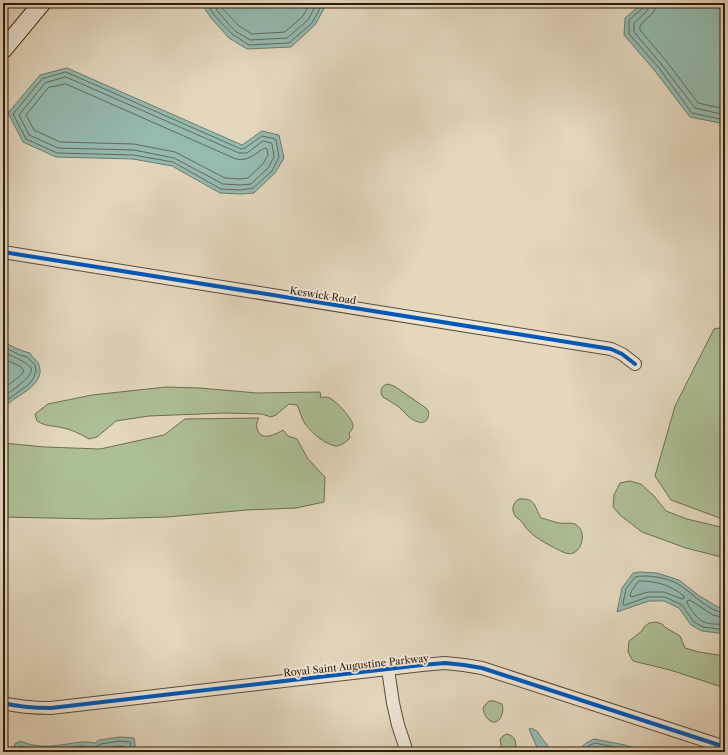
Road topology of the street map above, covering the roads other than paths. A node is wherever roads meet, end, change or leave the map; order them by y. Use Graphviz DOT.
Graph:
graph roads {
  1 [pos="42,3"];
  2 [pos="3,50"];
  3 [pos="3,252"];
  4 [pos="635,364"];
  5 [pos="388,669"];
  6 [pos="3,703"];
  7 [pos="725,747"];
  8 [pos="407,752"];
  1 -- 2 [label="main road"];
  3 -- 4 [label="street, Keswick Road"];
  5 -- 6 [label="street, Royal Saint Augustine Parkway"];
  5 -- 7 [label="street, Royal Saint Augustine Parkway"];
  5 -- 8 [label="street"];
}
